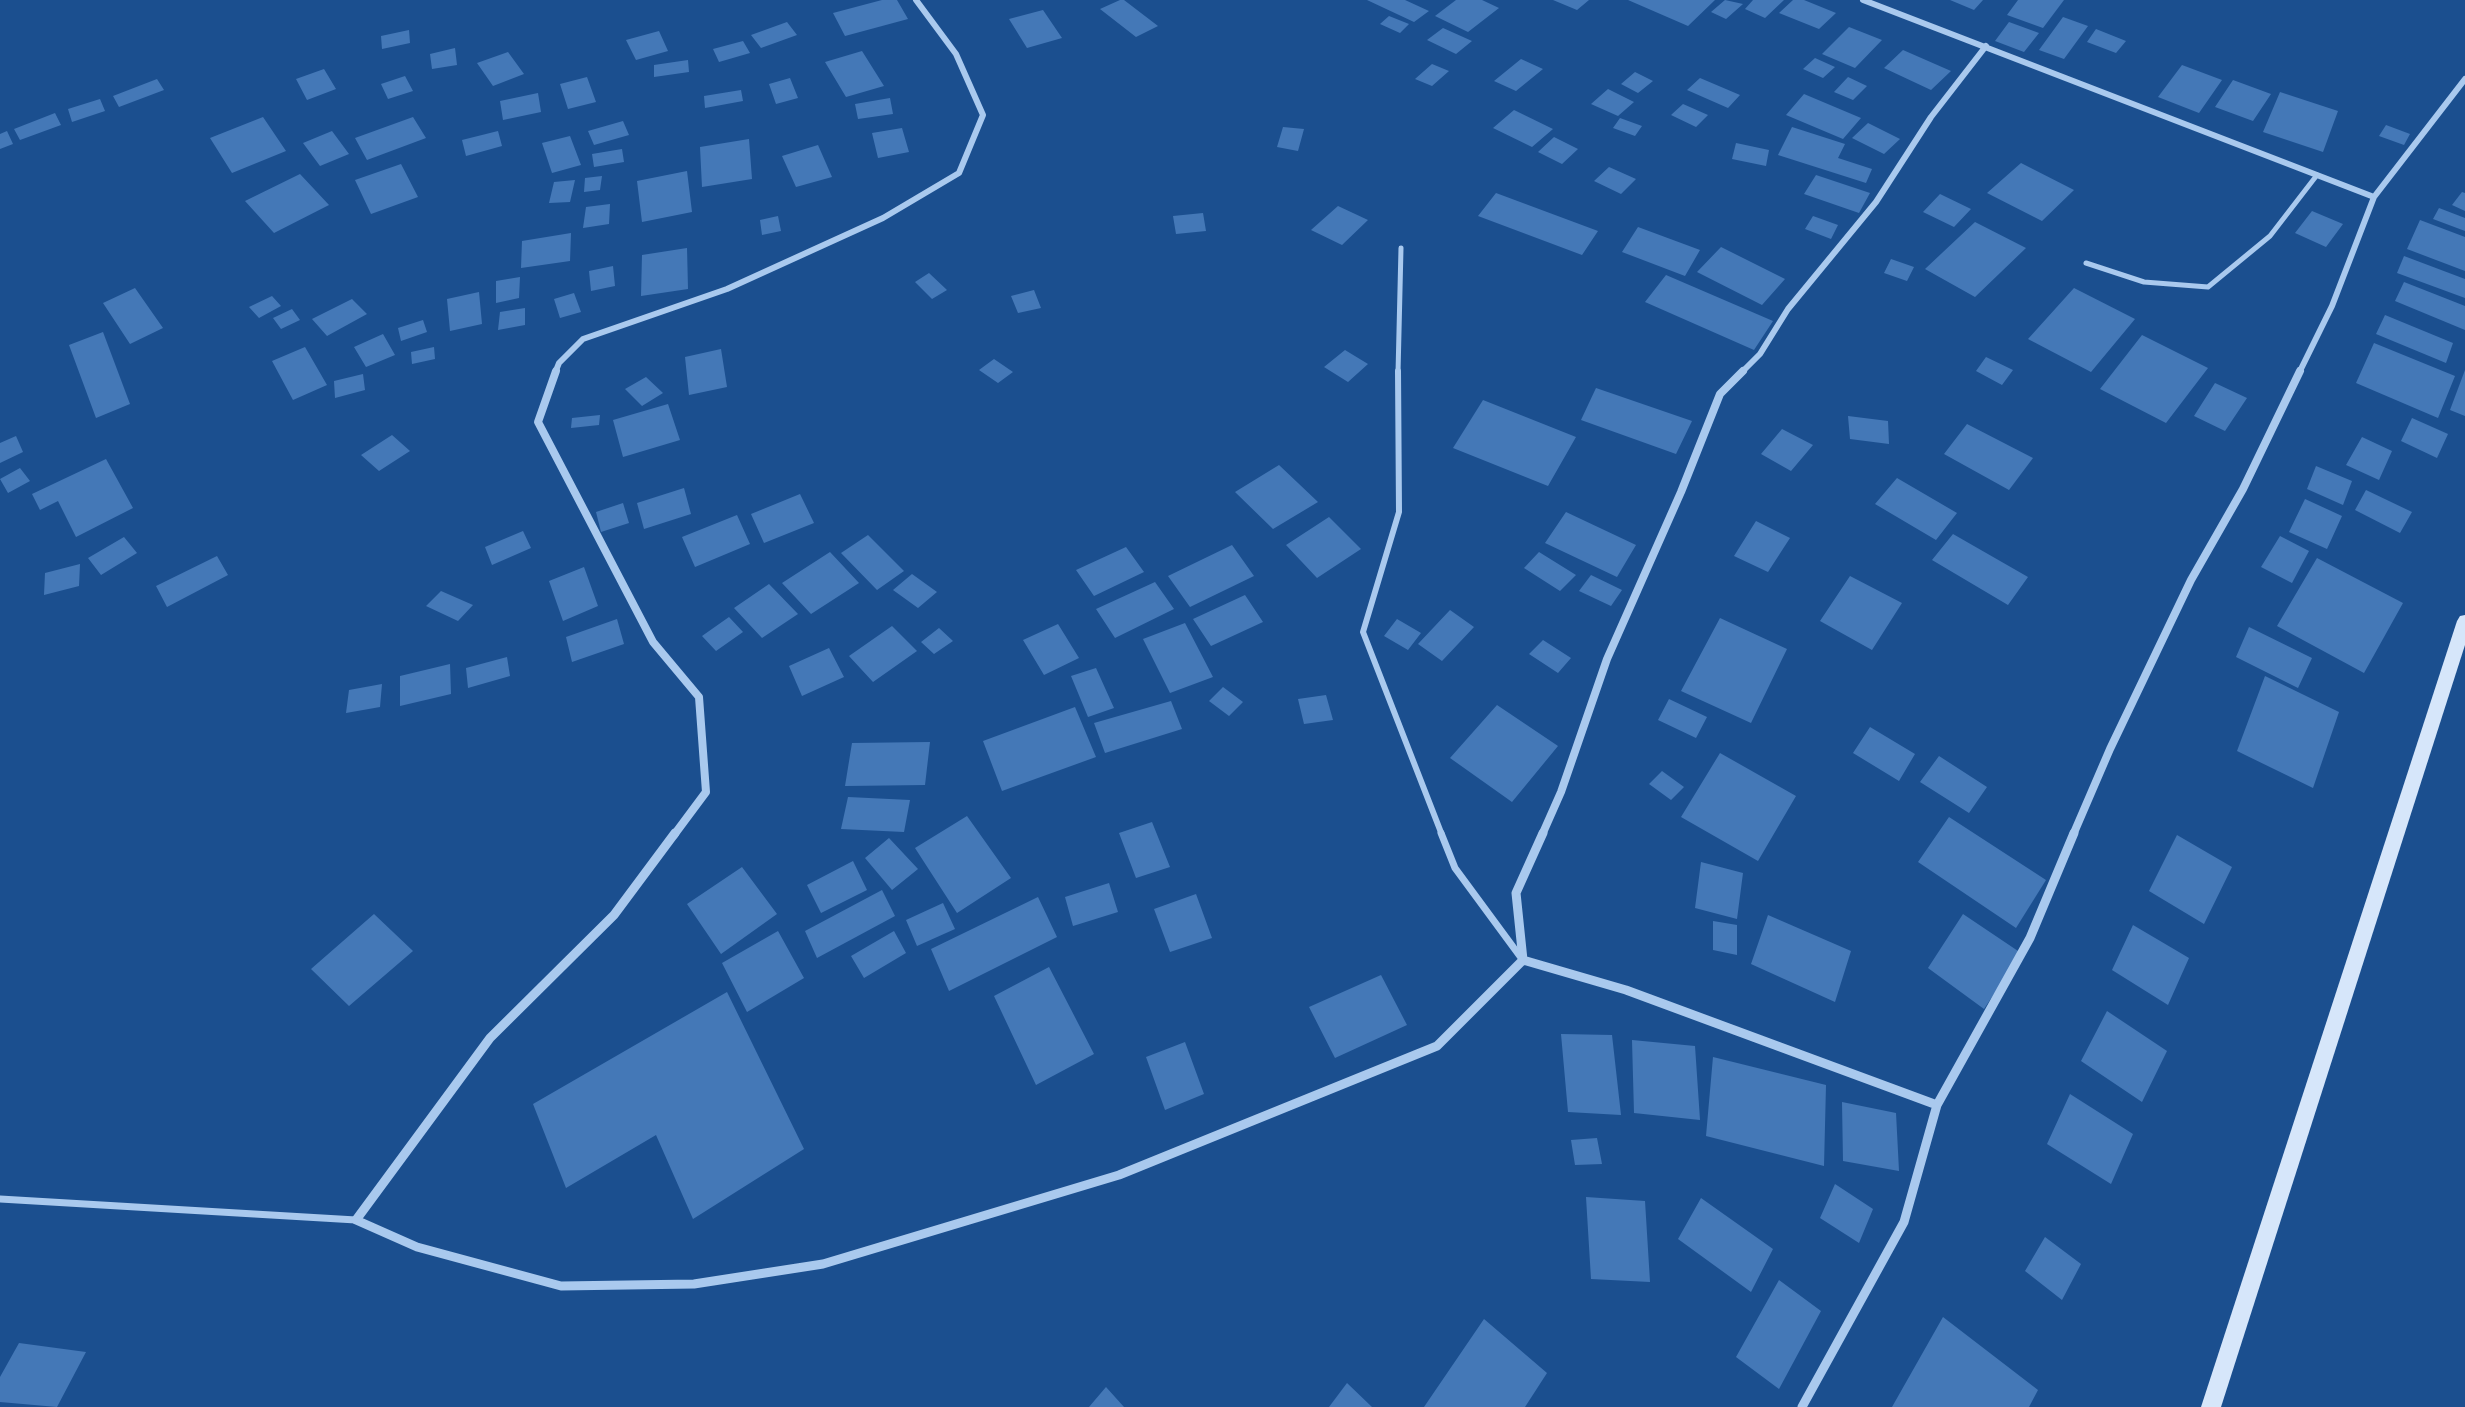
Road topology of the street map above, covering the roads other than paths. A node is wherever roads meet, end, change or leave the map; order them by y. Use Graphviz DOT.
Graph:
graph roads {
  1 [pos="916,0"];
  2 [pos="1863,0"];
  3 [pos="1986,46"];
  4 [pos="2465,79"];
  5 [pos="2317,175"];
  6 [pos="2374,197"];
  7 [pos="1401,248"];
  8 [pos="2086,263"];
  9 [pos="2465,621"];
  10 [pos="1523,960"];
  11 [pos="1937,1105"];
  12 [pos="0,1199"];
  13 [pos="356,1220"];
  14 [pos="1802,1407"];
  15 [pos="2211,1407"];
  1 -- 13 [label="street"];
  2 -- 3 [label="street"];
  3 -- 5 [label="street"];
  3 -- 10 [label="street"];
  4 -- 6 [label="street"];
  5 -- 6 [label="street"];
  5 -- 8 [label="lane"];
  6 -- 11 [label="street"];
  7 -- 10 [label="lane"];
  9 -- 15 [label="main road"];
  10 -- 11 [label="street"];
  10 -- 13 [label="street"];
  11 -- 14 [label="street"];
  12 -- 13 [label="lane"];
}
